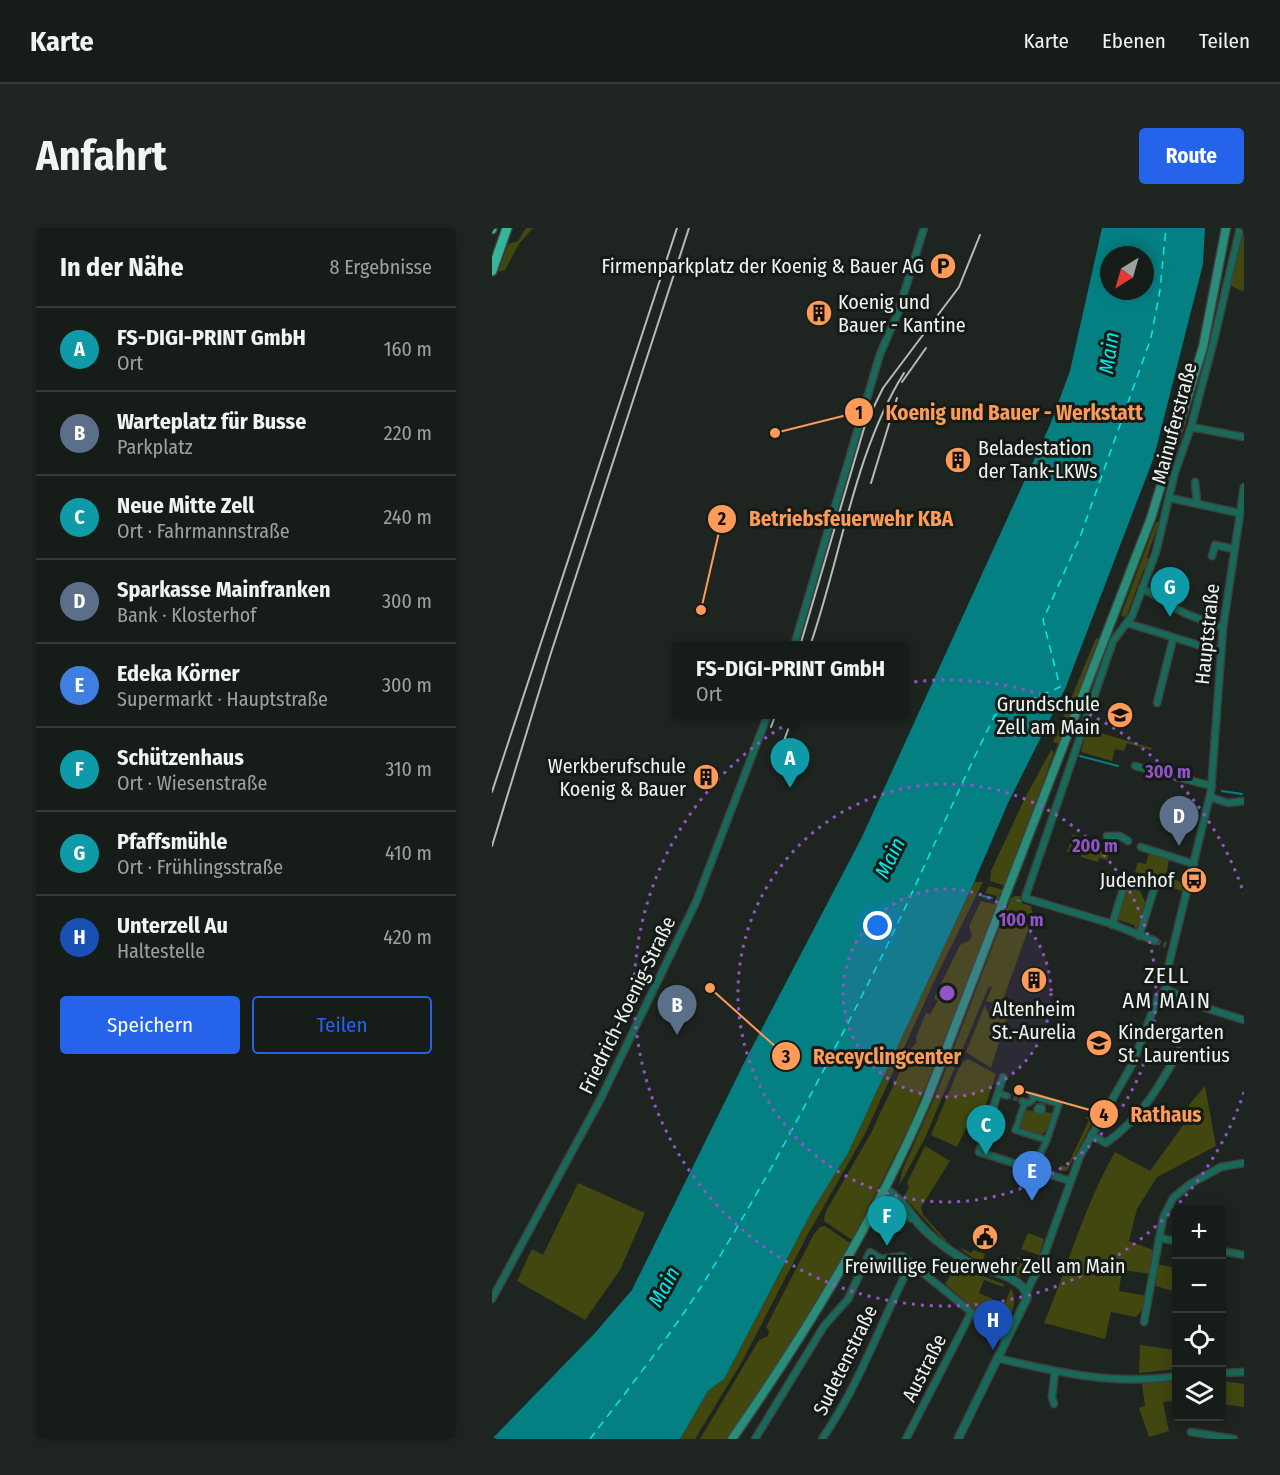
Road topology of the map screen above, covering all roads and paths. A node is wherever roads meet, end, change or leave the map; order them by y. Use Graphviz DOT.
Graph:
graph roads {
  1 [pos="507,228"];
  2 [pos="924,228"];
  3 [pos="1226,228"];
  4 [pos="1240,228"];
  5 [pos="492,271"];
  6 [pos="1191,426"];
  7 [pos="1244,437"];
  8 [pos="1195,482"];
  9 [pos="1244,487"];
  10 [pos="1170,498"];
  11 [pos="1197,502"];
  12 [pos="1239,513"];
  13 [pos="1234,549"];
  14 [pos="1212,556"];
  15 [pos="1142,588"];
  16 [pos="1127,623"];
  17 [pos="1223,628"];
  18 [pos="1173,639"];
  19 [pos="795,641"];
  20 [pos="1221,652"];
  21 [pos="1157,703"];
  22 [pos="766,719"];
  23 [pos="1136,766"];
  24 [pos="1212,786"];
  25 [pos="1210,797"];
  26 [pos="1244,801"];
  27 [pos="1107,836"];
  28 [pos="1128,841"];
  29 [pos="1141,847"];
  30 [pos="1194,864"];
  31 [pos="1104,876"];
  32 [pos="1156,883"];
  33 [pos="1112,925"];
  34 [pos="1139,936"];
  35 [pos="1155,941"];
  36 [pos="1166,989"];
  37 [pos="1244,1020"];
  38 [pos="1179,1051"];
  39 [pos="1003,1077"];
  40 [pos="998,1093"];
  41 [pos="1007,1096"];
  42 [pos="1022,1109"];
  43 [pos="1056,1112"];
  44 [pos="1091,1135"];
  45 [pos="1047,1140"];
  46 [pos="1244,1163"];
  47 [pos="1034,1169"];
  48 [pos="1070,1181"];
  49 [pos="886,1189"];
  50 [pos="881,1198"];
  51 [pos="904,1214"];
  52 [pos="867,1224"];
  53 [pos="919,1224"];
  54 [pos="1159,1238"];
  55 [pos="1172,1241"];
  56 [pos="1226,1252"];
  57 [pos="1244,1255"];
  58 [pos="911,1263"];
  59 [pos="1027,1291"];
  60 [pos="492,1299"];
  61 [pos="971,1313"];
  62 [pos="1144,1322"];
  63 [pos="1005,1340"];
  64 [pos="997,1358"];
  65 [pos="1055,1371"];
  66 [pos="1244,1372"];
  67 [pos="1226,1373"];
  68 [pos="1172,1376"];
  69 [pos="1054,1404"];
  70 [pos="1191,1432"];
  71 [pos="732,1439"];
  72 [pos="755,1439"];
  73 [pos="822,1439"];
  74 [pos="906,1439"];
  75 [pos="958,1439"];
  76 [pos="1229,1439"];
  1 -- 5 [label="highway"];
  2 -- 19 [label="street"];
  3 -- 49 [label="main road"];
  4 -- 6 [label="street, Mainuferstraße"];
  6 -- 7 [label="street"];
  6 -- 10 [label="street, Mainuferstraße"];
  8 -- 11 [label="street"];
  9 -- 12 [label="street, Hauptstraße"];
  10 -- 11 [label="street"];
  10 -- 15 [label="street, Mainuferstraße"];
  11 -- 12 [label="street"];
  12 -- 13 [label="street, Hauptstraße"];
  13 -- 14 [label="street"];
  13 -- 17 [label="street, Hauptstraße"];
  15 -- 16 [label="street, Mainuferstraße"];
  15 -- 17 [label="street"];
  16 -- 18 [label="street"];
  16 -- 33 [label="street, Mainuferstraße"];
  17 -- 20 [label="street, Hauptstraße"];
  18 -- 20 [label="street"];
  18 -- 21 [label="street"];
  20 -- 24 [label="street, Hauptstraße"];
  22 -- 60 [label="street, Friedrich-Koenig-Straße"];
  23 -- 24 [label="street"];
  24 -- 25 [label="street, Hauptstraße"];
  25 -- 26 [label="street"];
  25 -- 30 [label="street, Hauptstraße"];
  27 -- 28 [label="street"];
  29 -- 30 [label="street"];
  30 -- 36 [label="street, Hauptstraße"];
  31 -- 33 [label="street"];
  32 -- 34 [label="street"];
  33 -- 34 [label="street"];
  34 -- 35 [label="street"];
  36 -- 37 [label="street"];
  36 -- 44 [label="street, Hauptstraße"];
  38 -- 44 [label="street"];
  39 -- 40 [label="street"];
  40 -- 41 [label="street"];
  40 -- 47 [label="street"];
  42 -- 43 [label="street"];
  42 -- 43 [label="street"];
  42 -- 45 [label="street"];
  43 -- 45 [label="street"];
  44 -- 48 [label="street, Hauptstraße"];
  45 -- 47 [label="street"];
  46 -- 54 [label="street"];
  47 -- 48 [label="street"];
  48 -- 59 [label="street, Hauptstraße"];
  49 -- 50 [label="main road"];
  49 -- 53 [label="street"];
  50 -- 51 [label="street"];
  50 -- 52 [label="main road"];
  51 -- 52 [label="street"];
  51 -- 53 [label="street"];
  52 -- 71 [label="main road"];
  53 -- 59 [label="street"];
  54 -- 55 [label="street"];
  54 -- 62 [label="street"];
  56 -- 57 [label="street"];
  58 -- 61 [label="street"];
  58 -- 72 [label="street"];
  58 -- 73 [label="street, Sudetenstraße"];
  59 -- 63 [label="street, Hauptstraße"];
  61 -- 63 [label="street"];
  61 -- 74 [label="street, Austraße"];
  63 -- 64 [label="street, Hauptstraße"];
  64 -- 65 [label="street"];
  64 -- 75 [label="street, Hauptstraße"];
  65 -- 68 [label="street"];
  65 -- 69 [label="street"];
  66 -- 67 [label="street"];
  70 -- 76 [label="street"];
}
